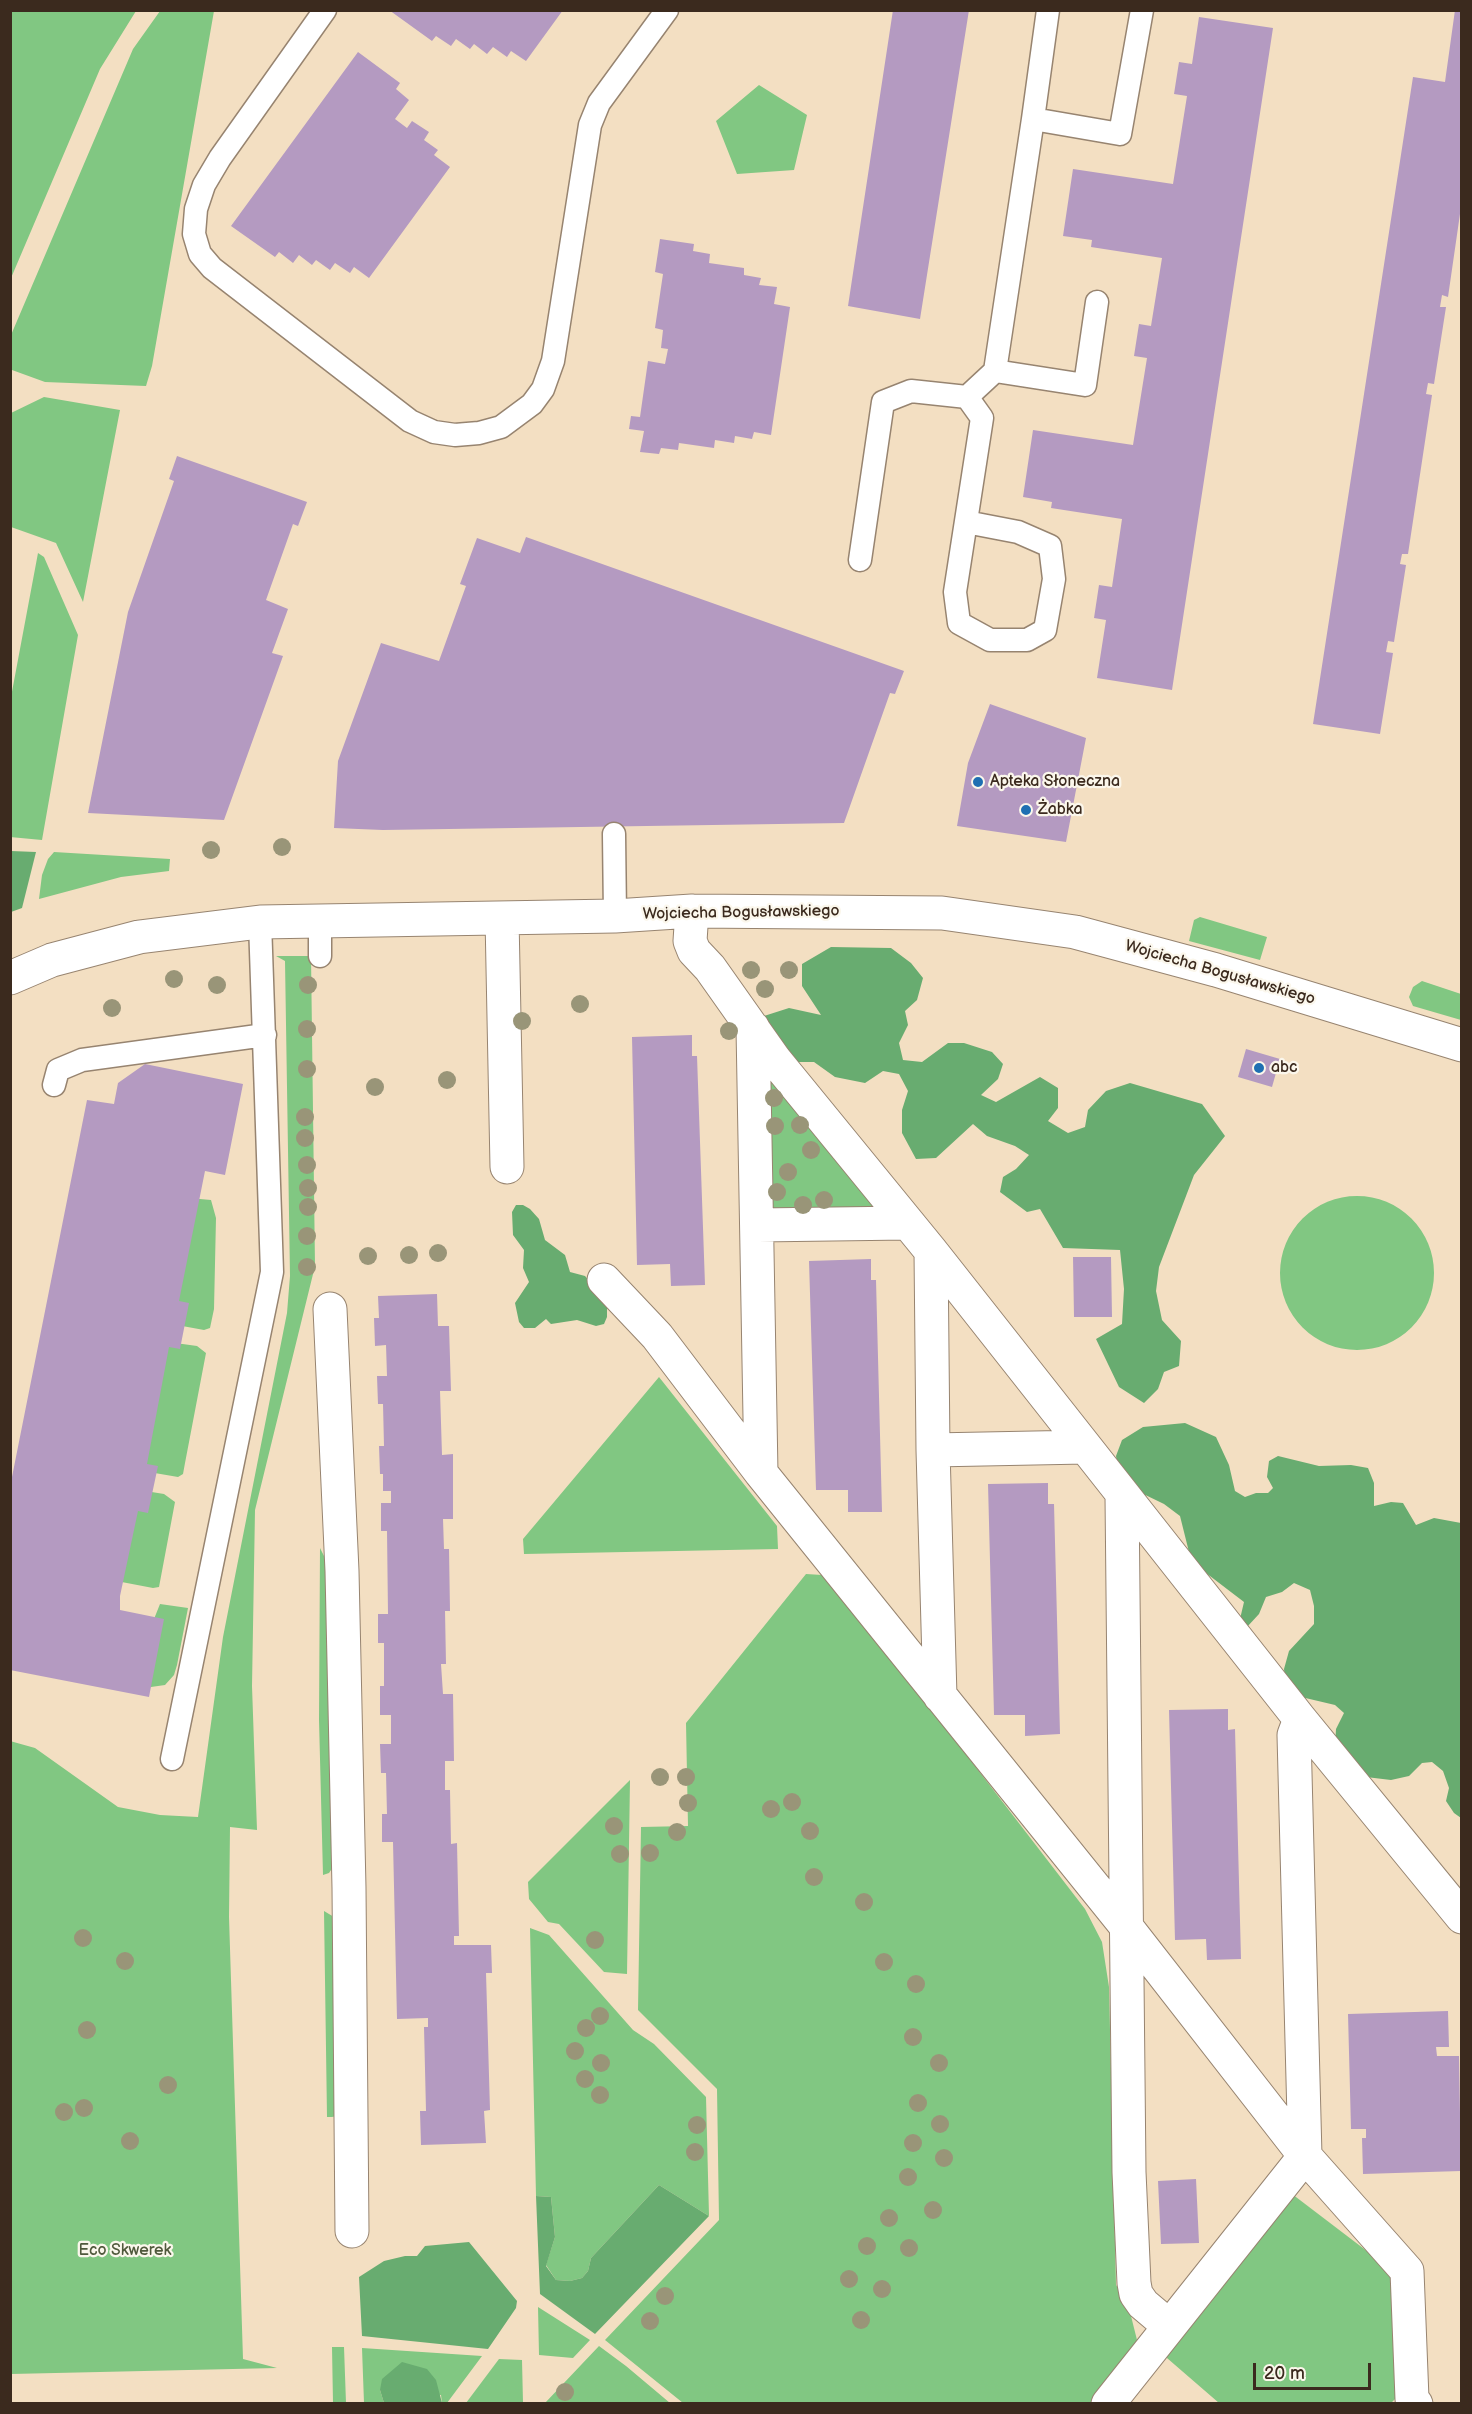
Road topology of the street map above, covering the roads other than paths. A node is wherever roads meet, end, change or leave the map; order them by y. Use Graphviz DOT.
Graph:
graph roads {
  1 [pos="325,10"];
  2 [pos="667,10"];
  3 [pos="1048,10"];
  4 [pos="1142,10"];
  5 [pos="1033,119"];
  6 [pos="1098,302"];
  7 [pos="995,371"];
  8 [pos="967,397"];
  9 [pos="966,522"];
  10 [pos="860,560"];
  11 [pos="614,834"];
  12 [pos="692,911"];
  13 [pos="615,916"];
  14 [pos="502,918"];
  15 [pos="320,919"];
  16 [pos="260,922"];
  17 [pos="320,956"];
  18 [pos="10,978"];
  19 [pos="753,1028"];
  20 [pos="265,1035"];
  21 [pos="1461,1045"];
  22 [pos="54,1085"];
  23 [pos="507,1167"];
  24 [pos="907,1222"];
  25 [pos="758,1225"];
  26 [pos="932,1251"];
  27 [pos="604,1280"];
  28 [pos="330,1309"];
  29 [pos="1085,1447"];
  30 [pos="933,1450"];
  31 [pos="760,1473"];
  32 [pos="1122,1496"];
  33 [pos="940,1696"];
  34 [pos="1300,1719"];
  35 [pos="172,1760"];
  36 [pos="1461,1917"];
  37 [pos="1125,1925"];
  38 [pos="1305,2156"];
  39 [pos="352,2231"];
  40 [pos="1169,2326"];
  41 [pos="1412,2402"];
  42 [pos="1108,2403"];
  1 -- 2 [label="lane"];
  3 -- 5 [label="lane"];
  4 -- 5 [label="lane"];
  5 -- 7 [label="lane"];
  6 -- 7 [label="lane"];
  7 -- 8 [label="lane"];
  8 -- 9 [label="lane"];
  8 -- 10 [label="lane"];
  9 -- 9 [label="lane"];
  11 -- 13 [label="lane"];
  12 -- 13 [label="street, Wojciecha Bogusławskiego"];
  12 -- 19 [label="street"];
  12 -- 21 [label="street, Wojciecha Bogusławskiego"];
  13 -- 14 [label="street, Wojciecha Bogusławskiego"];
  14 -- 15 [label="street, Wojciecha Bogusławskiego"];
  14 -- 23 [label="street"];
  15 -- 16 [label="street, Wojciecha Bogusławskiego"];
  15 -- 17 [label="lane"];
  16 -- 18 [label="street, Wojciecha Bogusławskiego"];
  16 -- 20 [label="lane"];
  19 -- 24 [label="street"];
  19 -- 25 [label="street"];
  20 -- 22 [label="lane"];
  20 -- 35 [label="lane"];
  24 -- 25 [label="street"];
  24 -- 26 [label="street"];
  25 -- 31 [label="street"];
  26 -- 29 [label="street"];
  26 -- 30 [label="street"];
  27 -- 31 [label="street"];
  28 -- 39 [label="street"];
  29 -- 30 [label="street"];
  29 -- 32 [label="street"];
  30 -- 33 [label="street"];
  31 -- 33 [label="street"];
  32 -- 34 [label="street"];
  32 -- 37 [label="street"];
  33 -- 37 [label="street"];
  34 -- 36 [label="street"];
  34 -- 38 [label="street"];
  37 -- 38 [label="street"];
  37 -- 40 [label="street"];
  38 -- 40 [label="street"];
  38 -- 41 [label="street"];
  40 -- 42 [label="street"];
}
